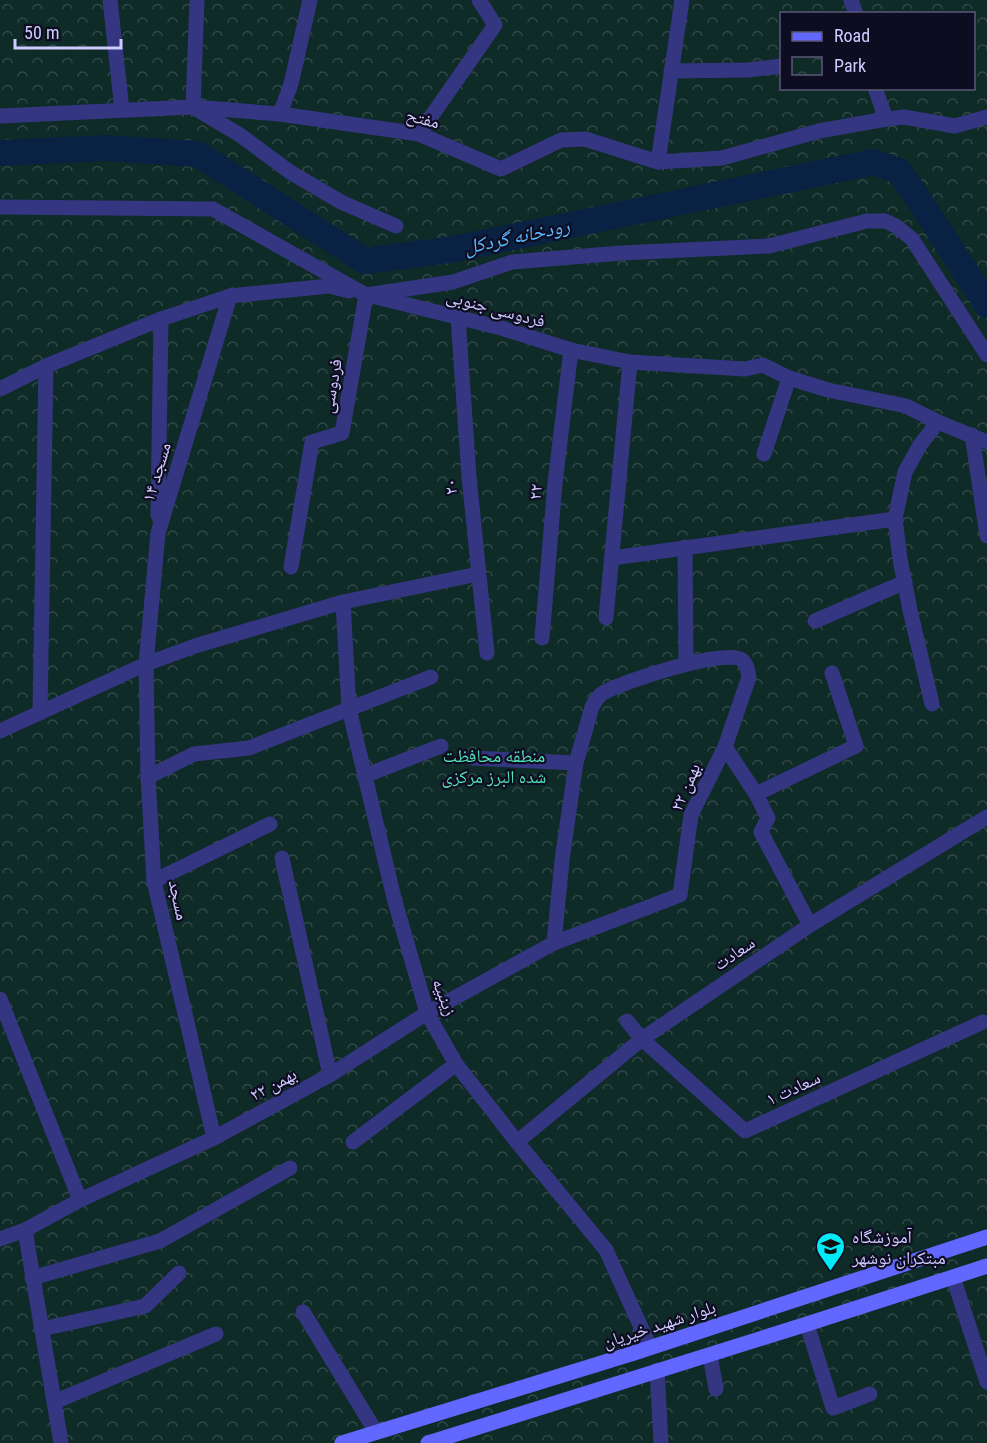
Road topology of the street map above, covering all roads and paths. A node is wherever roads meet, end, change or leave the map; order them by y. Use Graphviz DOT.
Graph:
graph roads {
  1 [pos="110,0"];
  2 [pos="197,0"];
  3 [pos="310,0"];
  4 [pos="479,0"];
  5 [pos="682,0"];
  6 [pos="780,66"];
  7 [pos="670,71"];
  8 [pos="876,90"];
  9 [pos="193,107"];
  10 [pos="122,110"];
  11 [pos="280,114"];
  12 [pos="0,116"];
  13 [pos="987,117"];
  14 [pos="886,119"];
  15 [pos="419,134"];
  16 [pos="658,162"];
  17 [pos="0,207"];
  18 [pos="396,226"];
  19 [pos="366,295"];
  20 [pos="231,296"];
  21 [pos="458,317"];
  22 [pos="161,319"];
  23 [pos="571,350"];
  24 [pos="987,355"];
  25 [pos="630,362"];
  26 [pos="45,366"];
  27 [pos="789,378"];
  28 [pos="0,390"];
  29 [pos="938,422"];
  30 [pos="972,435"];
  31 [pos="987,441"];
  32 [pos="764,454"];
  33 [pos="895,519"];
  34 [pos="158,532"];
  35 [pos="987,536"];
  36 [pos="685,547"];
  37 [pos="612,558"];
  38 [pos="291,567"];
  39 [pos="478,574"];
  40 [pos="905,582"];
  41 [pos="343,602"];
  42 [pos="606,618"];
  43 [pos="815,621"];
  44 [pos="542,638"];
  45 [pos="487,652"];
  46 [pos="146,664"];
  47 [pos="686,664"];
  48 [pos="832,674"];
  49 [pos="431,677"];
  50 [pos="932,704"];
  51 [pos="349,710"];
  52 [pos="40,712"];
  53 [pos="0,731"];
  54 [pos="441,746"];
  55 [pos="725,747"];
  56 [pos="471,758"];
  57 [pos="576,763"];
  58 [pos="364,776"];
  59 [pos="148,777"];
  60 [pos="756,794"];
  61 [pos="987,817"];
  62 [pos="270,824"];
  63 [pos="282,858"];
  64 [pos="154,881"];
  65 [pos="810,925"];
  66 [pos="554,943"];
  67 [pos="0,999"];
  68 [pos="427,1013"];
  69 [pos="627,1021"];
  70 [pos="983,1022"];
  71 [pos="642,1040"];
  72 [pos="456,1064"];
  73 [pos="330,1075"];
  74 [pos="214,1138"];
  75 [pos="353,1142"];
  76 [pos="517,1142"];
  77 [pos="290,1168"];
  78 [pos="80,1200"];
  79 [pos="25,1230"];
  80 [pos="987,1237"];
  81 [pos="0,1239"];
  82 [pos="987,1266"];
  83 [pos="179,1274"];
  84 [pos="953,1276"];
  85 [pos="32,1278"];
  86 [pos="303,1312"];
  87 [pos="807,1324"];
  88 [pos="42,1329"];
  89 [pos="216,1334"];
  90 [pos="650,1347"];
  91 [pos="710,1355"];
  92 [pos="657,1370"];
  93 [pos="987,1382"];
  94 [pos="716,1389"];
  95 [pos="870,1394"];
  96 [pos="54,1402"];
  97 [pos="376,1432"];
  98 [pos="434,1442"];
  99 [pos="61,1443"];
  100 [pos="342,1443"];
  101 [pos="661,1443"];
  1 -- 10 [label="street"];
  2 -- 9 [label="street"];
  3 -- 11 [label="street"];
  4 -- 15 [label="street"];
  5 -- 7 [label="street"];
  6 -- 7 [label="street"];
  7 -- 16 [label="street"];
  8 -- 14 [label="street"];
  9 -- 10 [label="street, مفتح"];
  9 -- 11 [label="street, مفتح"];
  9 -- 18 [label="street"];
  10 -- 12 [label="street, مفتح"];
  11 -- 15 [label="street, مفتح"];
  13 -- 14 [label="street"];
  14 -- 16 [label="street"];
  15 -- 16 [label="street, مفتح"];
  17 -- 19 [label="street"];
  19 -- 20 [label="street, فردوسی جنوبی"];
  19 -- 21 [label="street, فردوسی جنوبی"];
  19 -- 24 [label="street"];
  19 -- 38 [label="street, فردوسی"];
  20 -- 22 [label="street, فردوسی جنوبی"];
  20 -- 34 [label="street, مسجد ۱۴"];
  21 -- 23 [label="street, فردوسی جنوبی"];
  21 -- 39 [label="street, ۲۰"];
  22 -- 26 [label="street, فردوسی جنوبی"];
  22 -- 34 [label="street"];
  23 -- 25 [label="street, فردوسی جنوبی"];
  23 -- 44 [label="street, ۲۲"];
  25 -- 27 [label="street, فردوسی جنوبی"];
  25 -- 37 [label="street"];
  26 -- 28 [label="street, فردوسی جنوبی"];
  26 -- 52 [label="street"];
  27 -- 29 [label="street, فردوسی جنوبی"];
  27 -- 32 [label="street"];
  29 -- 30 [label="street, فردوسی جنوبی"];
  29 -- 33 [label="street"];
  30 -- 31 [label="street, فردوسی جنوبی"];
  30 -- 35 [label="street"];
  33 -- 36 [label="street"];
  33 -- 40 [label="street"];
  34 -- 46 [label="street, مسجد ۱۴"];
  36 -- 37 [label="street"];
  36 -- 47 [label="street"];
  37 -- 42 [label="street"];
  39 -- 41 [label="street"];
  39 -- 45 [label="street, ۲۰"];
  40 -- 43 [label="street"];
  40 -- 50 [label="street"];
  41 -- 46 [label="street"];
  41 -- 51 [label="street, زینبیه"];
  46 -- 52 [label="street"];
  46 -- 59 [label="street, مسجد"];
  47 -- 55 [label="street, ۲۲ بهمن"];
  47 -- 57 [label="street, ۲۲ بهمن"];
  48 -- 60 [label="street"];
  49 -- 51 [label="street"];
  51 -- 58 [label="street, زینبیه"];
  51 -- 59 [label="street"];
  52 -- 53 [label="street"];
  54 -- 58 [label="street"];
  55 -- 60 [label="street"];
  55 -- 66 [label="street, ۲۲ بهمن"];
  56 -- 57 [label="street"];
  57 -- 66 [label="street, ۲۲ بهمن"];
  58 -- 68 [label="street, زینبیه"];
  59 -- 64 [label="street, مسجد"];
  60 -- 65 [label="street"];
  61 -- 65 [label="street, سعادت"];
  62 -- 64 [label="street"];
  63 -- 73 [label="street"];
  64 -- 74 [label="street, مسجد"];
  65 -- 71 [label="street, سعادت"];
  66 -- 68 [label="street, ۲۲ بهمن"];
  67 -- 78 [label="street"];
  68 -- 72 [label="street, زینبیه"];
  68 -- 73 [label="street, ۲۲ بهمن"];
  69 -- 71 [label="street"];
  70 -- 71 [label="street, سعادت ۱"];
  71 -- 76 [label="street, سعادت"];
  72 -- 75 [label="street"];
  72 -- 76 [label="street, زینبیه"];
  73 -- 74 [label="street, ۲۲ بهمن"];
  74 -- 78 [label="street, ۲۲ بهمن"];
  76 -- 90 [label="street, زینبیه"];
  77 -- 85 [label="street"];
  78 -- 79 [label="street, ۲۲ بهمن"];
  79 -- 81 [label="street, ۲۲ بهمن"];
  79 -- 85 [label="street"];
  80 -- 90 [label="main road, بلوار شهید خیریان"];
  82 -- 84 [label="main road"];
  83 -- 88 [label="street"];
  84 -- 87 [label="main road"];
  84 -- 93 [label="street"];
  85 -- 88 [label="street"];
  86 -- 97 [label="street"];
  87 -- 91 [label="main road"];
  87 -- 95 [label="street"];
  88 -- 96 [label="street"];
  89 -- 96 [label="street"];
  90 -- 92 [label="main road"];
  90 -- 97 [label="main road, بلوار شهید خیریان"];
  91 -- 92 [label="main road"];
  91 -- 94 [label="street"];
  92 -- 98 [label="main road"];
  92 -- 101 [label="street"];
  96 -- 99 [label="street"];
  97 -- 100 [label="main road, بلوار شهید خیریان"];
}
